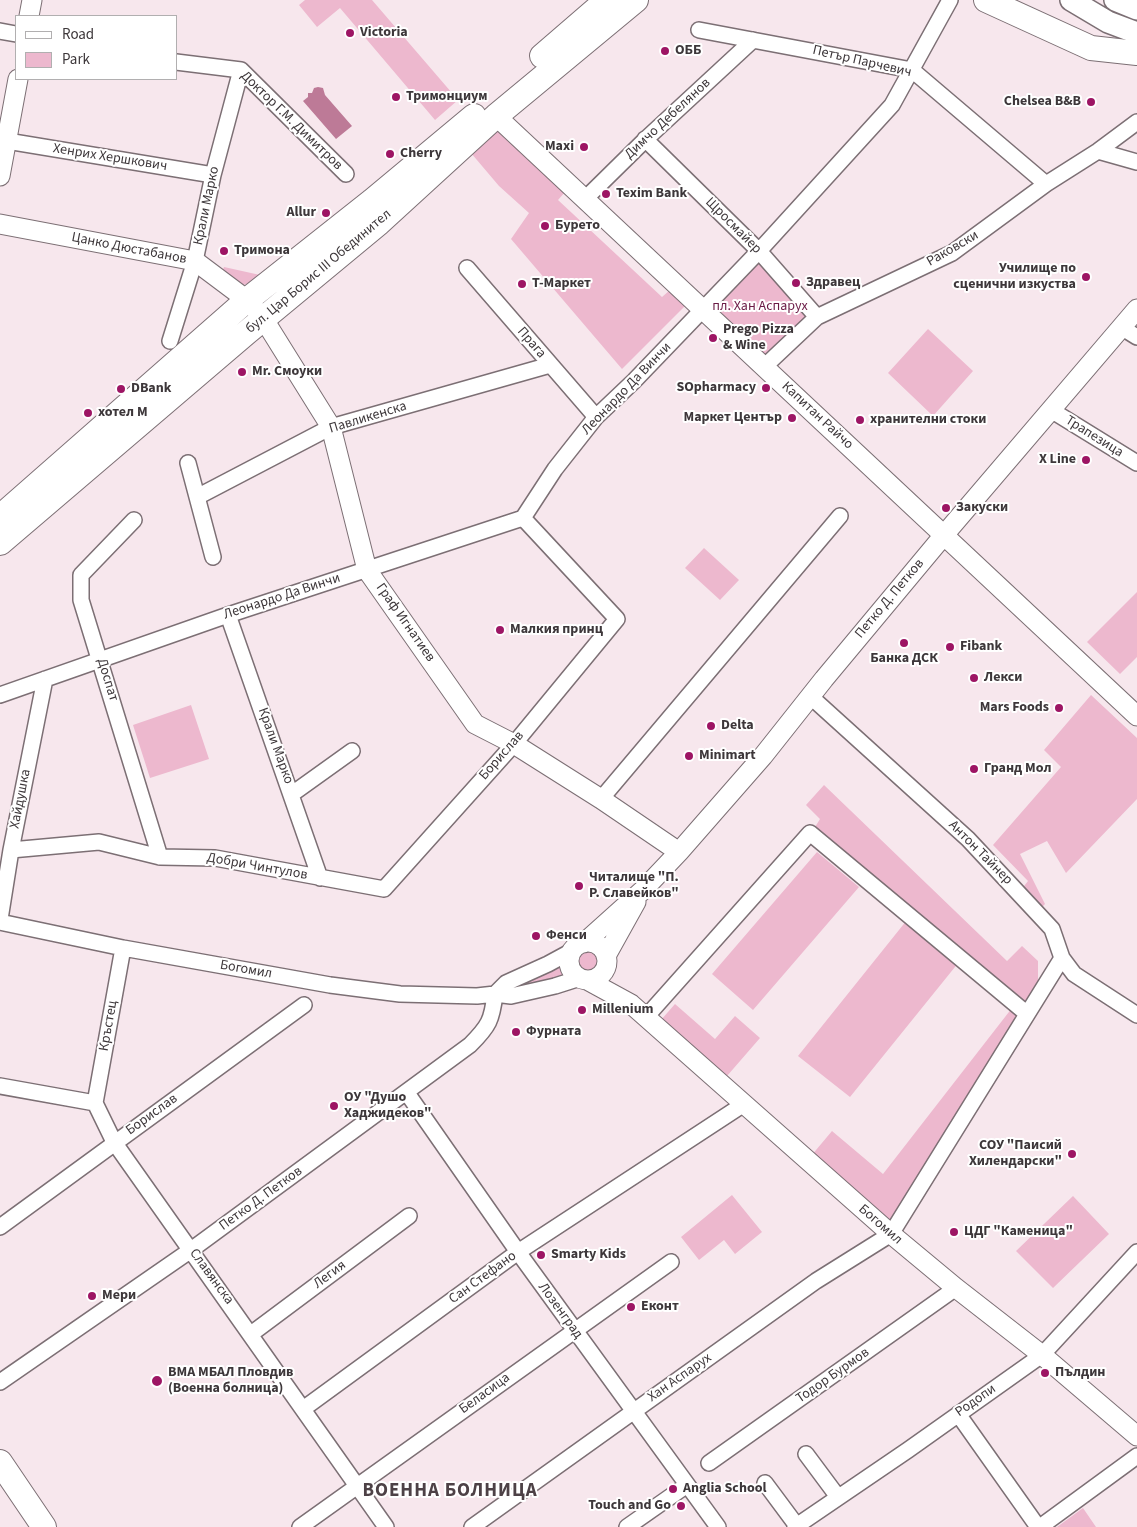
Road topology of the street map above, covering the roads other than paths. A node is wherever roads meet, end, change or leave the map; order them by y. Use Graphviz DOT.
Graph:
graph roads {
  1 [pos="32,0"];
  2 [pos="607,0"];
  3 [pos="636,0"];
  4 [pos="950,0"];
  5 [pos="986,0"];
  6 [pos="1071,0"];
  7 [pos="1115,0"];
  8 [pos="1137,9"];
  9 [pos="29,15"];
  10 [pos="699,30"];
  11 [pos="0,31"];
  12 [pos="1137,33"];
  13 [pos="15,34"];
  14 [pos="753,40"];
  15 [pos="1137,53"];
  16 [pos="178,62"];
  17 [pos="241,70"];
  18 [pos="912,70"];
  19 [pos="18,80"];
  20 [pos="496,116"];
  21 [pos="1137,122"];
  22 [pos="645,139"];
  23 [pos="7,141"];
  24 [pos="1098,152"];
  25 [pos="1137,162"];
  26 [pos="346,174"];
  27 [pos="213,175"];
  28 [pos="0,176"];
  29 [pos="1046,184"];
  30 [pos="585,199"];
  31 [pos="0,224"];
  32 [pos="760,251"];
  33 [pos="195,261"];
  34 [pos="467,268"];
  35 [pos="247,300"];
  36 [pos="1137,309"];
  37 [pos="704,310"];
  38 [pos="817,317"];
  39 [pos="263,318"];
  40 [pos="1121,327"];
  41 [pos="1137,337"];
  42 [pos="170,341"];
  43 [pos="550,365"];
  44 [pos="765,366"];
  45 [pos="1051,410"];
  46 [pos="596,417"];
  47 [pos="331,427"];
  48 [pos="188,463"];
  49 [pos="1137,464"];
  50 [pos="197,497"];
  51 [pos="840,516"];
  52 [pos="0,517"];
  53 [pos="523,518"];
  54 [pos="134,520"];
  55 [pos="944,535"];
  56 [pos="0,543"];
  57 [pos="213,557"];
  58 [pos="367,570"];
  59 [pos="228,614"];
  60 [pos="101,660"];
  61 [pos="45,679"];
  62 [pos="0,696"];
  63 [pos="810,696"];
  64 [pos="1137,716"];
  65 [pos="514,744"];
  66 [pos="352,751"];
  67 [pos="292,794"];
  68 [pos="601,799"];
  69 [pos="11,850"];
  70 [pos="679,852"];
  71 [pos="160,858"];
  72 [pos="320,878"];
  73 [pos="384,889"];
  74 [pos="643,890"];
  75 [pos="0,921"];
  76 [pos="578,947"];
  77 [pos="123,948"];
  78 [pos="1062,958"];
  79 [pos="607,959"];
  80 [pos="583,979"];
  81 [pos="495,994"];
  82 [pos="631,1004"];
  83 [pos="304,1005"];
  84 [pos="1026,1014"];
  85 [pos="1137,1016"];
  86 [pos="646,1017"];
  87 [pos="0,1086"];
  88 [pos="407,1093"];
  89 [pos="94,1103"];
  90 [pos="744,1104"];
  91 [pos="114,1142"];
  92 [pos="409,1216"];
  93 [pos="0,1227"];
  94 [pos="891,1234"];
  95 [pos="191,1250"];
  96 [pos="518,1252"];
  97 [pos="1137,1252"];
  98 [pos="671,1262"];
  99 [pos="956,1288"];
  100 [pos="574,1330"];
  101 [pos="251,1334"];
  102 [pos="1042,1355"];
  103 [pos="0,1382"];
  104 [pos="303,1409"];
  105 [pos="633,1411"];
  106 [pos="958,1414"];
  107 [pos="1137,1436"];
  108 [pos="806,1454"];
  109 [pos="1137,1456"];
  110 [pos="0,1462"];
  111 [pos="709,1463"];
  112 [pos="766,1483"];
  113 [pos="687,1485"];
  114 [pos="358,1486"];
  115 [pos="838,1498"];
  116 [pos="796,1526"];
  117 [pos="44,1527"];
  118 [pos="300,1527"];
  119 [pos="386,1527"];
  120 [pos="472,1527"];
  121 [pos="627,1527"];
  122 [pos="718,1527"];
  123 [pos="1039,1527"];
  1 -- 9 [label="street"];
  2 -- 35 [label="main road, бул. Цар Борис III Обединител"];
  3 -- 20 [label="main road, бул. Цар Борис III Обединител"];
  4 -- 18 [label="street, Леонардо Да Винчи"];
  5 -- 15 [label="main road"];
  6 -- 12 [label="main road"];
  7 -- 8 [label="main road"];
  10 -- 14 [label="street, Петър Парчевич"];
  11 -- 13 [label="street"];
  14 -- 18 [label="street, Петър Парчевич"];
  14 -- 22 [label="street, Димчо Дебелянов"];
  16 -- 17 [label="street, Доктор Г.М. Димитров"];
  17 -- 26 [label="street, Доктор Г.М. Димитров"];
  17 -- 27 [label="street, Крали Марко"];
  18 -- 29 [label="street, Петър Парчевич"];
  18 -- 32 [label="street, Леонардо Да Винчи"];
  19 -- 23 [label="street"];
  20 -- 30 [label="street, Капитан Райчо"];
  20 -- 39 [label="main road, бул. Цар Борис III Обединител"];
  21 -- 24 [label="street, Раковски"];
  22 -- 30 [label="street, Димчо Дебелянов"];
  22 -- 32 [label="street, Щросмайер"];
  23 -- 27 [label="street, Хенрих Хершкович"];
  23 -- 28 [label="street"];
  24 -- 25 [label="street"];
  24 -- 29 [label="street, Раковски"];
  27 -- 33 [label="street, Крали Марко"];
  29 -- 38 [label="street, Раковски"];
  30 -- 37 [label="street, Капитан Райчо"];
  31 -- 33 [label="street, Цанко Дюстабанов"];
  32 -- 37 [label="street, Леонардо Да Винчи"];
  32 -- 38 [label="street, Щросмайер"];
  33 -- 35 [label="street, Цанко Дюстабанов"];
  33 -- 42 [label="street, Крали Марко"];
  34 -- 43 [label="street, Прага"];
  35 -- 39 [label="street, Граф Игнатиев"];
  35 -- 52 [label="main road, бул. Цар Борис III Обединител"];
  36 -- 40 [label="street, Петко Д. Петков"];
  37 -- 44 [label="street, Капитан Райчо"];
  37 -- 46 [label="street, Леонардо Да Винчи"];
  38 -- 44 [label="street, Раковски"];
  39 -- 47 [label="street, Граф Игнатиев"];
  39 -- 56 [label="main road, бул. Цар Борис III Обединител"];
  40 -- 41 [label="street"];
  40 -- 45 [label="street, Петко Д. Петков"];
  43 -- 46 [label="street, Прага"];
  43 -- 47 [label="street, Павликенска"];
  44 -- 55 [label="street, Капитан Райчо"];
  45 -- 49 [label="street, Трапезица"];
  45 -- 55 [label="street, Петко Д. Петков"];
  46 -- 53 [label="street, Леонардо Да Винчи"];
  47 -- 50 [label="street, Павликенска"];
  47 -- 58 [label="street, Граф Игнатиев"];
  48 -- 50 [label="street"];
  50 -- 57 [label="street"];
  51 -- 68 [label="street"];
  53 -- 58 [label="street, Леонардо Да Винчи"];
  53 -- 65 [label="street, Борислав"];
  54 -- 60 [label="street, Доспат"];
  55 -- 63 [label="street, Петко Д. Петков"];
  55 -- 64 [label="street, Капитан Райчо"];
  58 -- 59 [label="street, Леонардо Да Винчи"];
  58 -- 65 [label="street, Граф Игнатиев"];
  59 -- 60 [label="street, Леонардо Да Винчи"];
  59 -- 67 [label="street, Крали Марко"];
  60 -- 61 [label="street, Леонардо Да Винчи"];
  60 -- 71 [label="street, Доспат"];
  61 -- 62 [label="street, Леонардо Да Винчи"];
  61 -- 69 [label="street, Хайдушка"];
  63 -- 70 [label="street, Петко Д. Петков"];
  63 -- 78 [label="street, Антон Тайнер"];
  65 -- 68 [label="street, Граф Игнатиев"];
  65 -- 73 [label="street, Борислав"];
  66 -- 67 [label="street"];
  67 -- 72 [label="street, Крали Марко"];
  68 -- 70 [label="street, Граф Игнатиев"];
  69 -- 71 [label="street, Добри Чинтулов"];
  69 -- 75 [label="street, Хайдушка"];
  70 -- 74 [label="street, Петко Д. Петков"];
  71 -- 72 [label="street, Добри Чинтулов"];
  72 -- 73 [label="street, Добри Чинтулов"];
  74 -- 76 [label="street, Петко Д. Петков"];
  74 -- 79 [label="street, Петко Д. Петков"];
  75 -- 77 [label="street, Богомил"];
  76 -- 79 [label="street"];
  76 -- 80 [label="street"];
  76 -- 81 [label="street"];
  77 -- 81 [label="street, Богомил"];
  77 -- 89 [label="street, Кръстец"];
  78 -- 84 [label="street"];
  78 -- 85 [label="street, Антон Тайнер"];
  79 -- 80 [label="street"];
  79 -- 82 [label="street, Богомил"];
  80 -- 81 [label="street, Богомил"];
  80 -- 82 [label="street, Богомил"];
  81 -- 88 [label="street, Петко Д. Петков"];
  82 -- 86 [label="street, Богомил"];
  83 -- 91 [label="street, Борислав"];
  84 -- 86 [label="street"];
  84 -- 94 [label="street"];
  86 -- 90 [label="street, Богомил"];
  87 -- 89 [label="street"];
  88 -- 95 [label="street, Петко Д. Петков"];
  88 -- 96 [label="street, Лозенград"];
  89 -- 91 [label="street, Славянска"];
  90 -- 94 [label="street, Богомил"];
  90 -- 96 [label="street, Сан Стефано"];
  91 -- 93 [label="street, Борислав"];
  91 -- 95 [label="street, Славянска"];
  92 -- 101 [label="street, Легия"];
  94 -- 99 [label="street, Богомил"];
  94 -- 105 [label="street, Хан Аспарух"];
  95 -- 101 [label="street, Славянска"];
  95 -- 103 [label="street, Петко Д. Петков"];
  96 -- 100 [label="street, Лозенград"];
  96 -- 104 [label="street, Сан Стефано"];
  97 -- 102 [label="street, Родопи"];
  98 -- 100 [label="street, Беласица"];
  99 -- 102 [label="street, Богомил"];
  99 -- 111 [label="street, Тодор Бурмов"];
  100 -- 105 [label="street, Лозенград"];
  100 -- 114 [label="street, Беласица"];
  101 -- 104 [label="street, Славянска"];
  102 -- 106 [label="street, Родопи"];
  102 -- 107 [label="street, Богомил"];
  104 -- 114 [label="street, Славянска"];
  105 -- 113 [label="street, Лозенград"];
  105 -- 120 [label="street, Хан Аспарух"];
  106 -- 115 [label="street, Родопи"];
  106 -- 123 [label="street"];
  108 -- 115 [label="street"];
  109 -- 123 [label="street"];
  110 -- 117 [label="main road"];
  112 -- 116 [label="street"];
  113 -- 121 [label="street"];
  113 -- 122 [label="street, Лозенград"];
  114 -- 118 [label="street, Беласица"];
  114 -- 119 [label="street, Славянска"];
  115 -- 116 [label="street, Родопи"];
}
